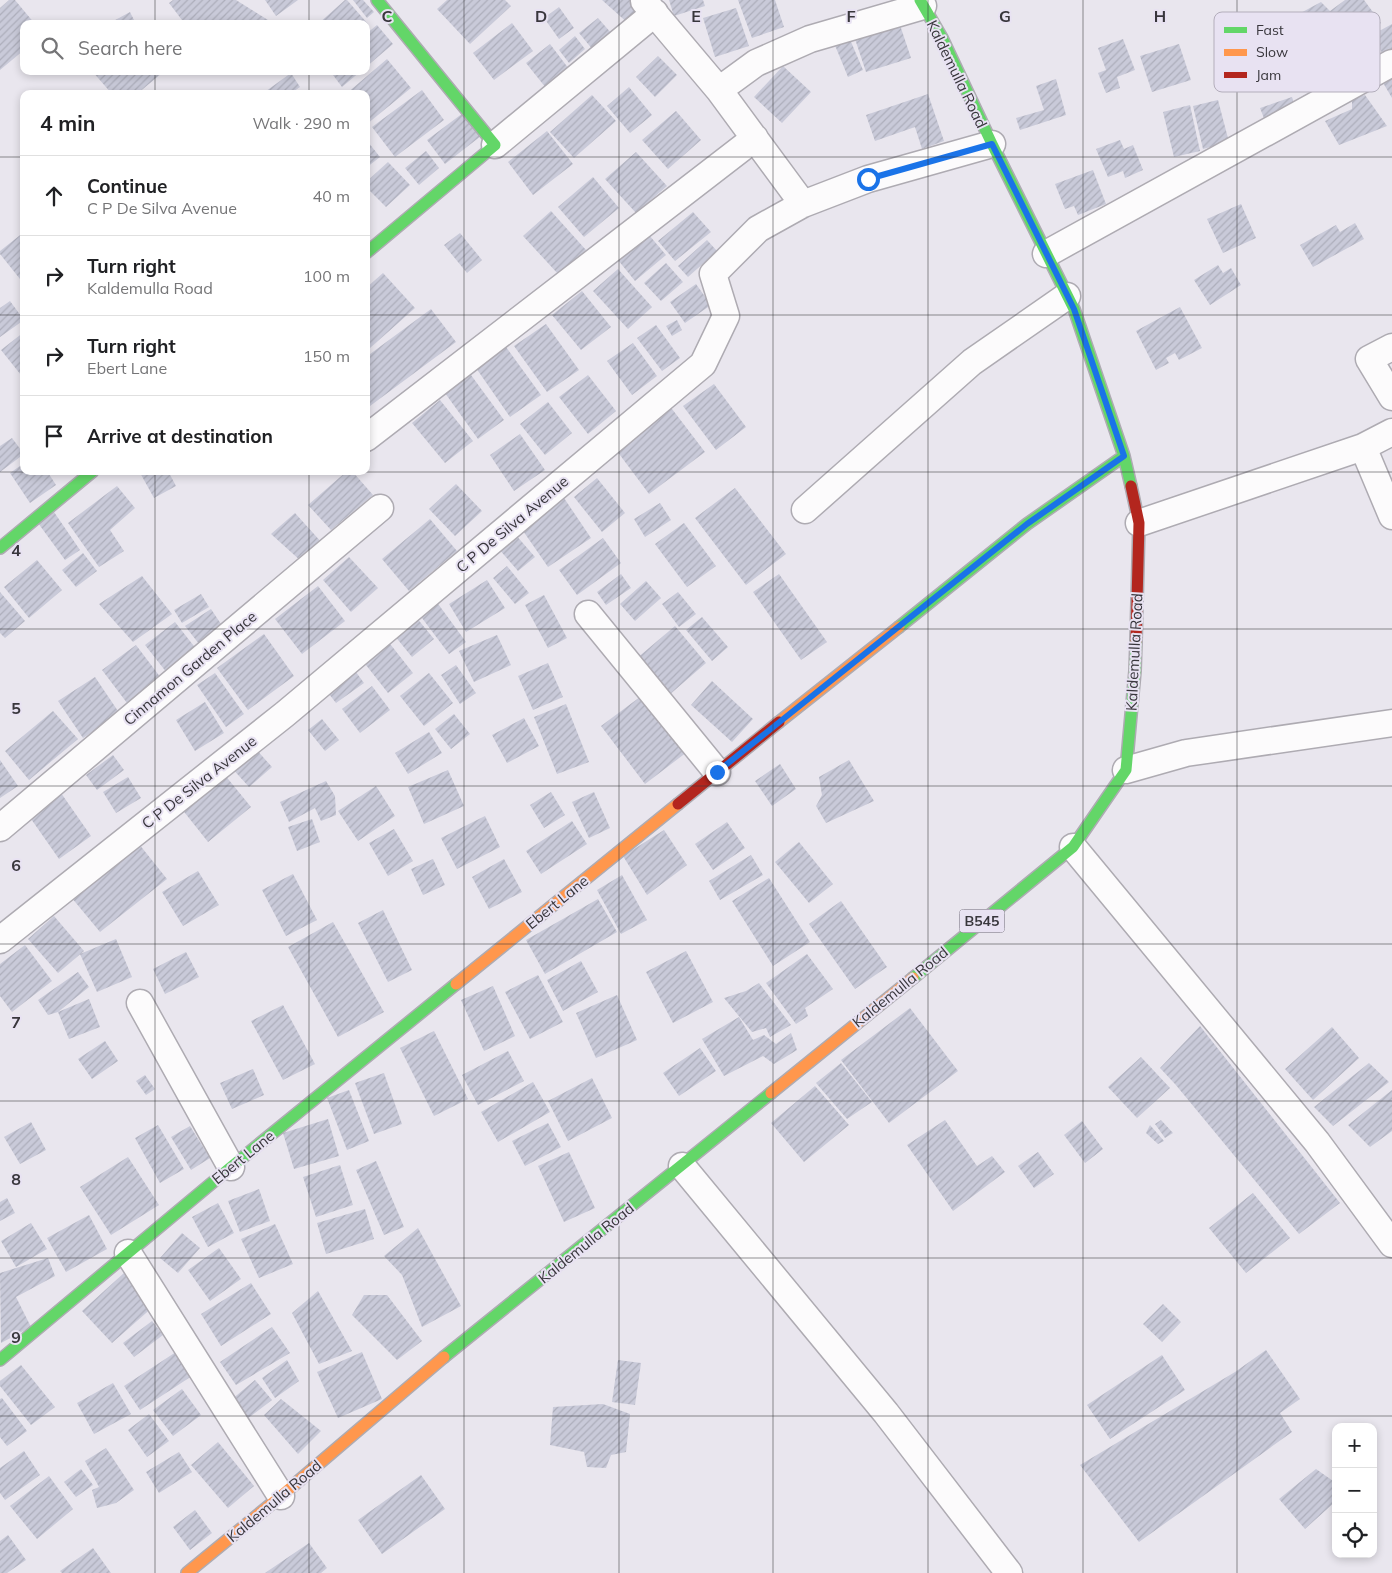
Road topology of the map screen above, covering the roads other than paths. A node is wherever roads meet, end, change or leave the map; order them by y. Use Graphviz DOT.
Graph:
graph roads {
  1 [pos="377,0"];
  2 [pos="922,3"];
  3 [pos="649,6"];
  4 [pos="1392,63"];
  5 [pos="1380,70"];
  6 [pos="720,90"];
  7 [pos="1339,92"];
  8 [pos="755,138"];
  9 [pos="992,144"];
  10 [pos="496,145"];
  11 [pos="803,204"];
  12 [pos="370,250"];
  13 [pos="1046,254"];
  14 [pos="1067,296"];
  15 [pos="1392,347"];
  16 [pos="1392,397"];
  17 [pos="1392,432"];
  18 [pos="370,435"];
  19 [pos="1363,447"];
  20 [pos="1124,456"];
  21 [pos="88,475"];
  22 [pos="380,508"];
  23 [pos="805,510"];
  24 [pos="1392,516"];
  25 [pos="1139,523"];
  26 [pos="0,548"];
  27 [pos="588,614"];
  28 [pos="1392,723"];
  29 [pos="1126,770"];
  30 [pos="717,772"];
  31 [pos="0,828"];
  32 [pos="1073,847"];
  33 [pos="0,940"];
  34 [pos="140,1003"];
  35 [pos="682,1166"];
  36 [pos="231,1168"];
  37 [pos="1392,1244"];
  38 [pos="128,1253"];
  39 [pos="0,1360"];
  40 [pos="281,1496"];
  41 [pos="187,1573"];
  42 [pos="1009,1573"];
  1 -- 10 [label="main road"];
  2 -- 6 [label="street"];
  2 -- 9 [label="main road, Kaldemulla Road / B545"];
  3 -- 6 [label="street"];
  3 -- 10 [label="street"];
  4 -- 5 [label="street"];
  6 -- 8 [label="street"];
  7 -- 13 [label="street"];
  8 -- 11 [label="street"];
  8 -- 18 [label="street"];
  9 -- 11 [label="street, C P De Silva Avenue"];
  9 -- 13 [label="main road, Kaldemulla Road / B545"];
  10 -- 12 [label="main road"];
  11 -- 33 [label="street, C P De Silva Avenue"];
  13 -- 14 [label="main road, Kaldemulla Road / B545"];
  14 -- 20 [label="main road, Kaldemulla Road / B545"];
  14 -- 23 [label="street"];
  15 -- 16 [label="street"];
  17 -- 19 [label="street"];
  19 -- 24 [label="street"];
  19 -- 25 [label="street"];
  20 -- 25 [label="main road, Kaldemulla Road / B545"];
  20 -- 30 [label="main road, Ebert Lane"];
  21 -- 26 [label="main road"];
  22 -- 31 [label="street, Cinnamon Garden Place"];
  25 -- 29 [label="main road, Kaldemulla Road / B545"];
  27 -- 30 [label="street"];
  28 -- 29 [label="street"];
  29 -- 32 [label="main road, Kaldemulla Road / B545"];
  30 -- 36 [label="main road, Ebert Lane"];
  32 -- 35 [label="main road, Kaldemulla Road / B545"];
  32 -- 37 [label="street"];
  34 -- 36 [label="street"];
  35 -- 40 [label="main road, Kaldemulla Road / B545"];
  35 -- 42 [label="street"];
  36 -- 38 [label="main road, Ebert Lane"];
  38 -- 39 [label="main road, Ebert Lane"];
  38 -- 40 [label="street"];
  40 -- 41 [label="main road, Kaldemulla Road / B545"];
}
